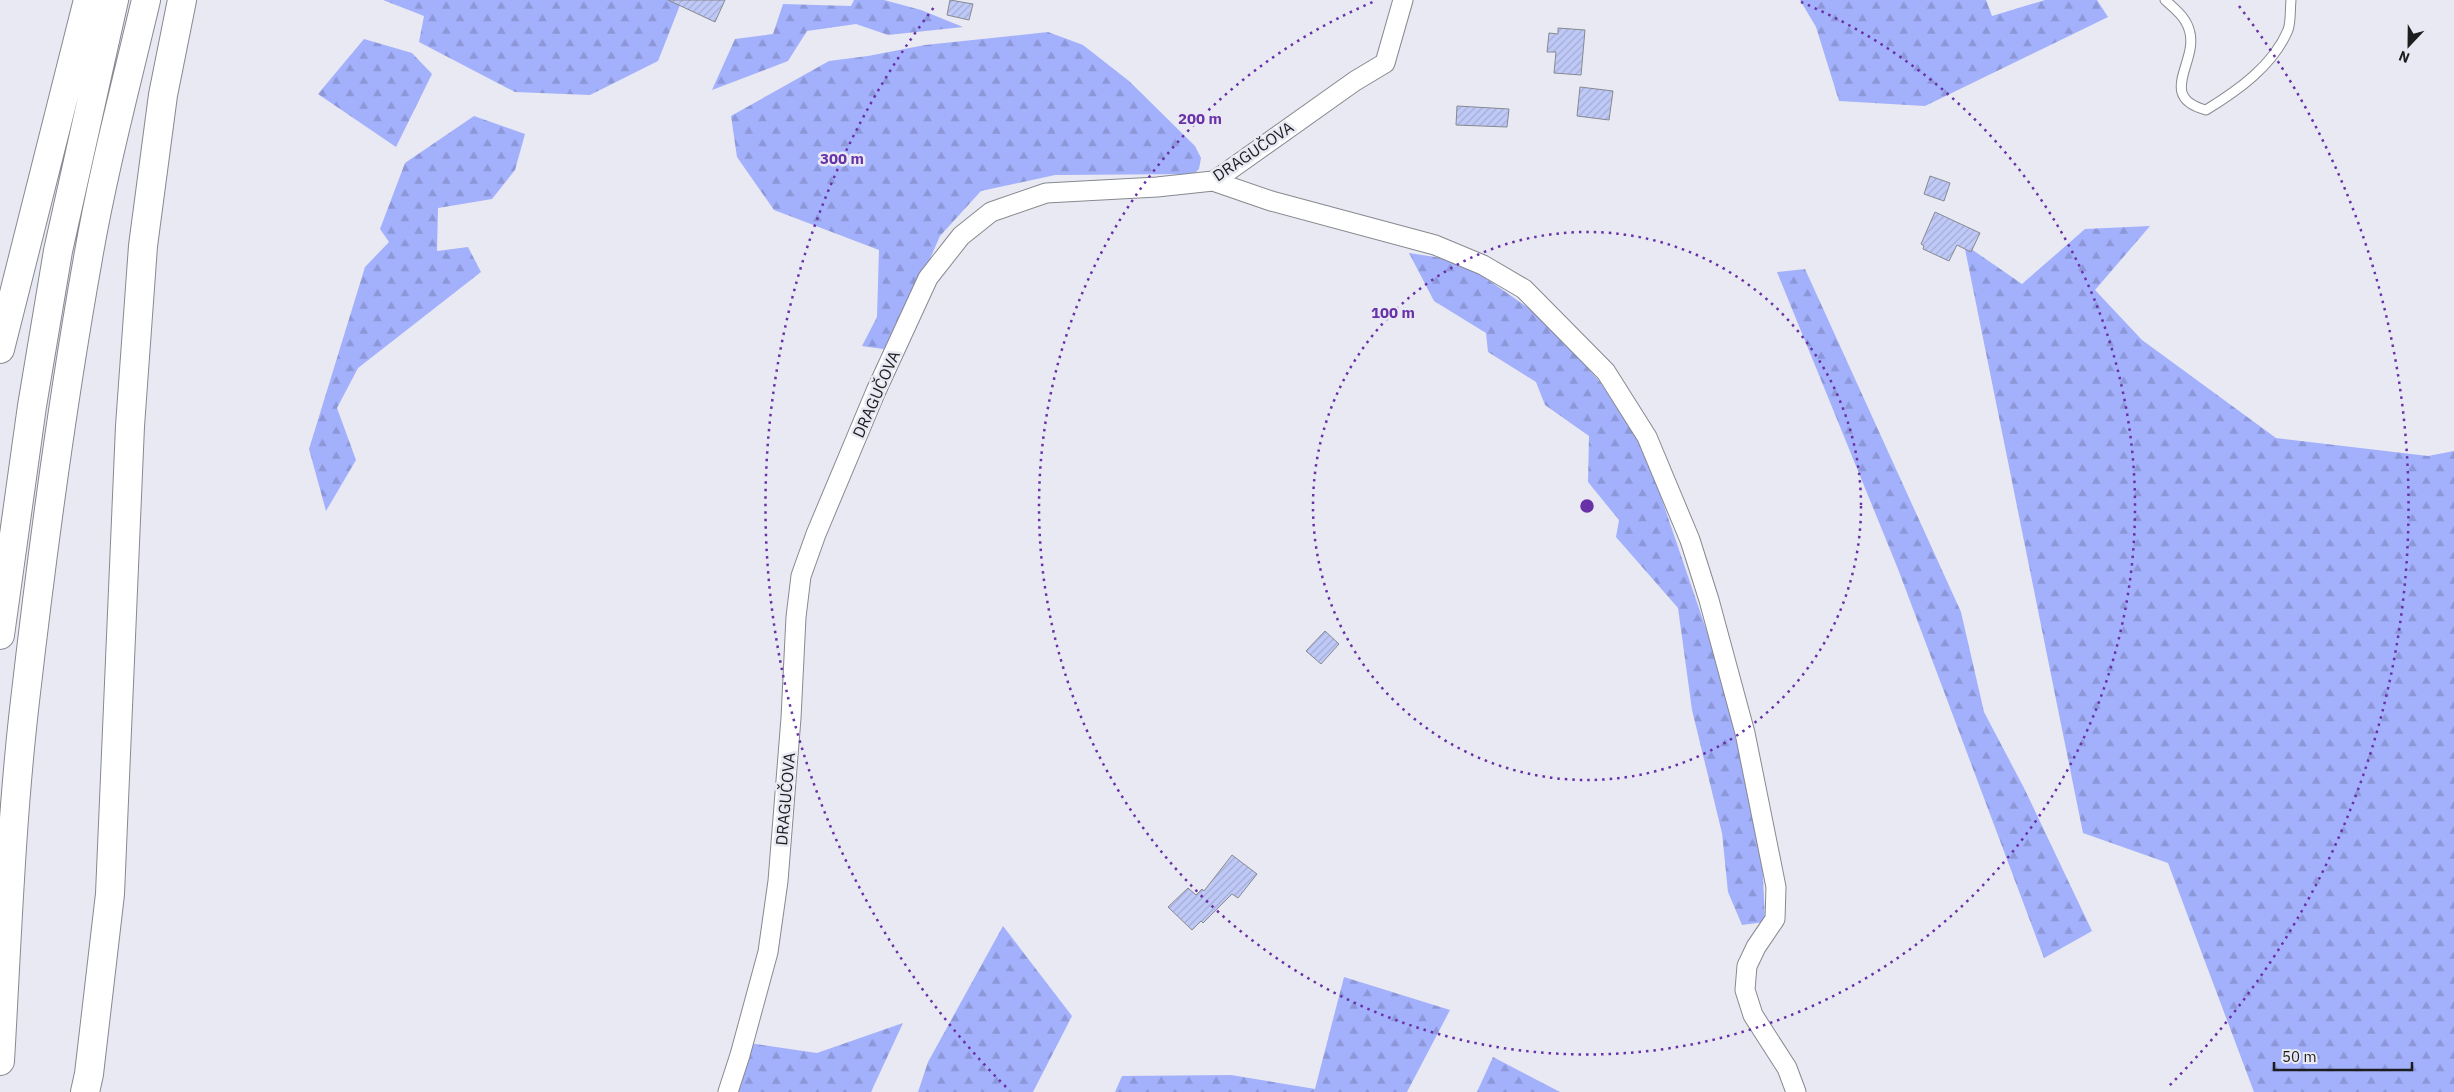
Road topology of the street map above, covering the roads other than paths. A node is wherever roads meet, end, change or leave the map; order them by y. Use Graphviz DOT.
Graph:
graph roads {
  1 [pos="88,0"];
  2 [pos="114,0"];
  3 [pos="146,0"];
  4 [pos="182,0"];
  5 [pos="1403,0"];
  6 [pos="2165,0"];
  7 [pos="2291,0"];
  8 [pos="1212,181"];
  9 [pos="0,349"];
  10 [pos="0,635"];
  11 [pos="0,1061"];
  12 [pos="85,1092"];
  13 [pos="728,1092"];
  14 [pos="1796,1092"];
  1 -- 9 [label="highway"];
  2 -- 10 [label="highway"];
  3 -- 11 [label="highway"];
  4 -- 12 [label="highway"];
  5 -- 8 [label="street, DRAGUČOVA"];
  6 -- 7 [label="lane"];
  8 -- 13 [label="street, DRAGUČOVA"];
  8 -- 14 [label="street"];
}
